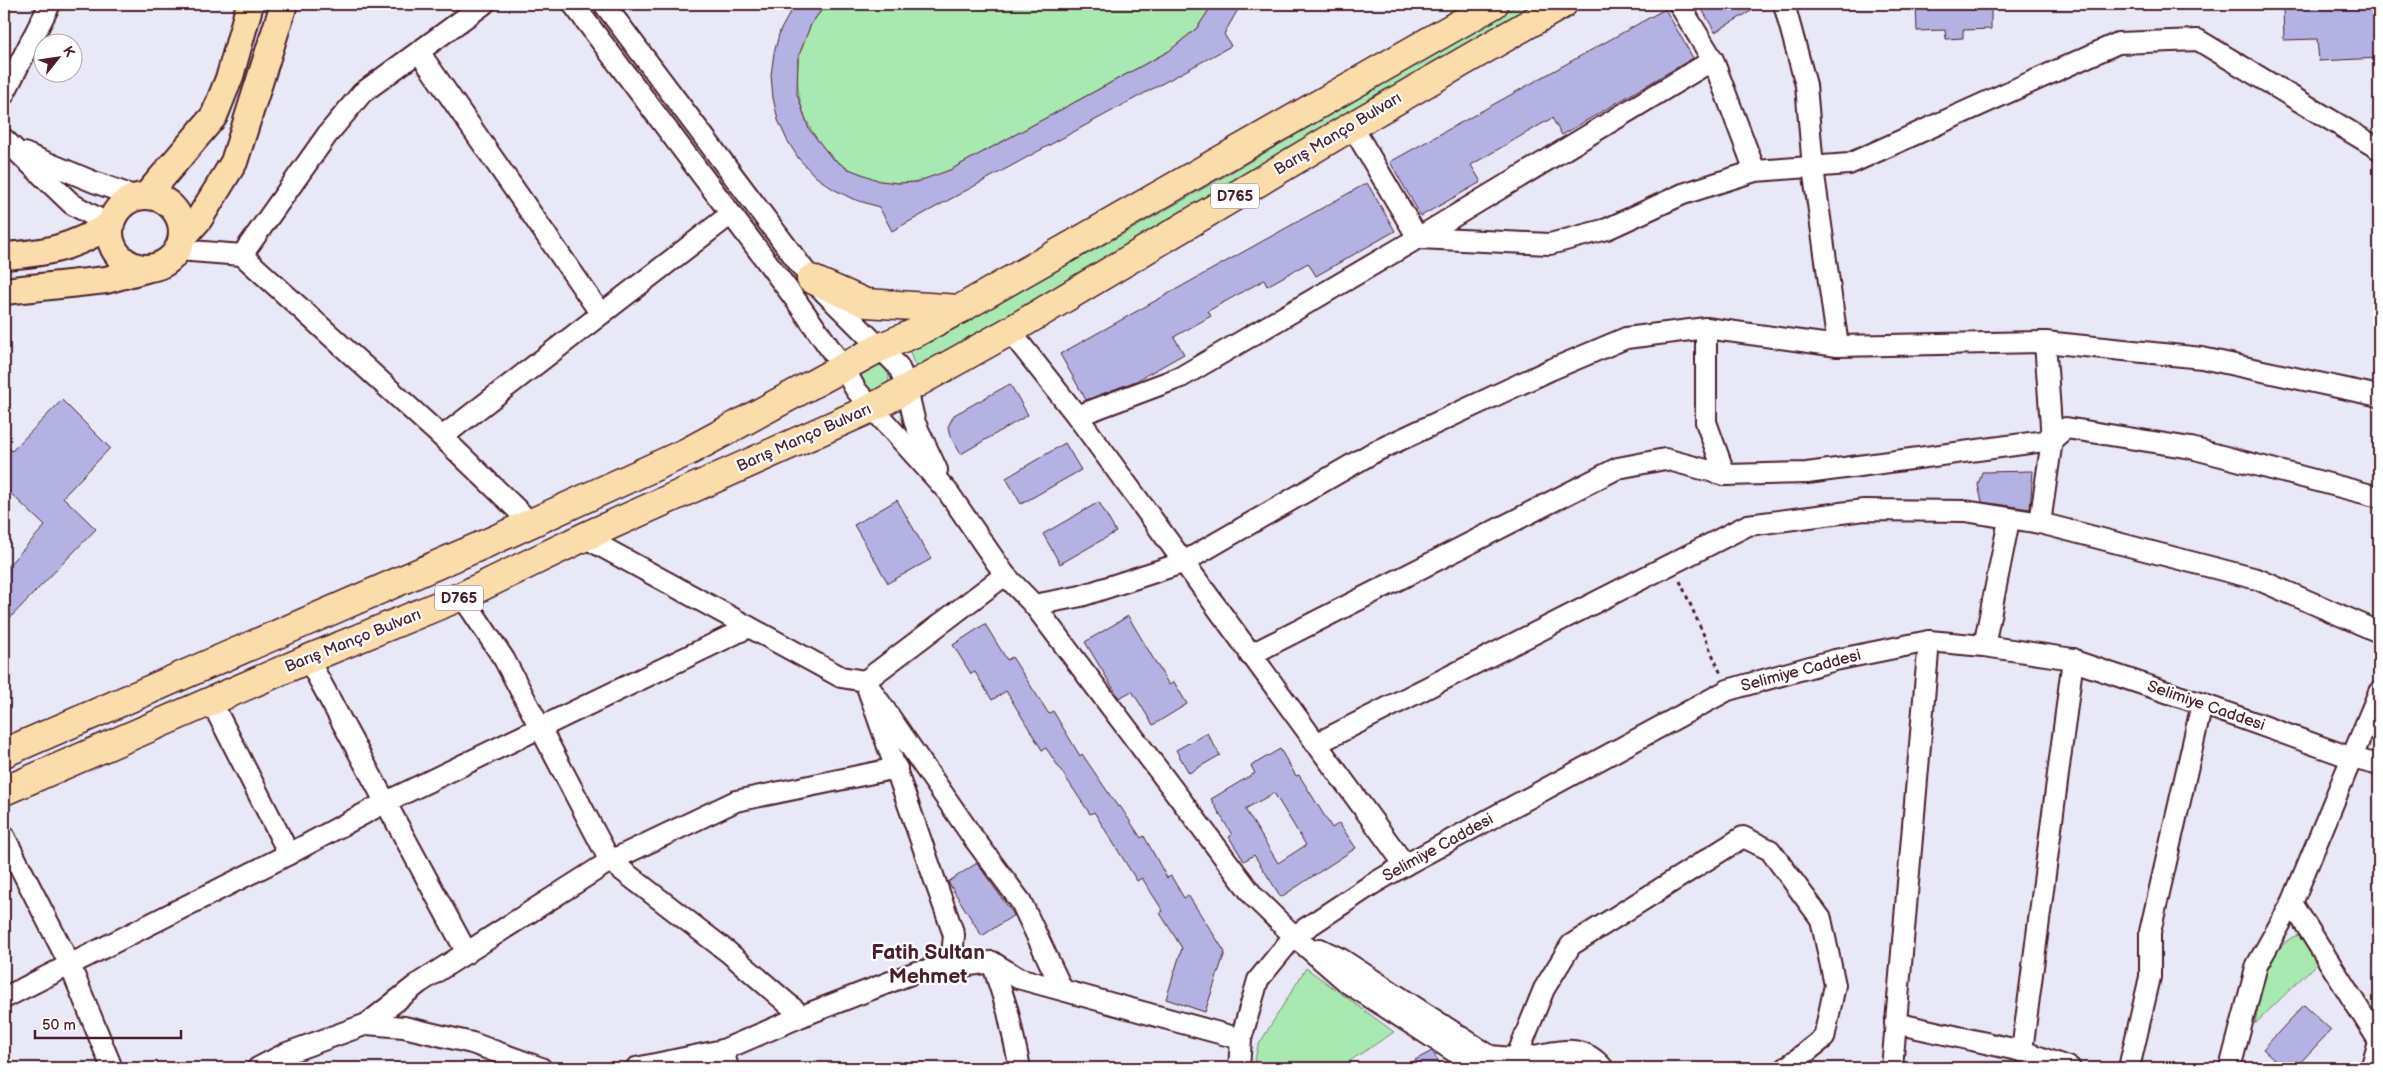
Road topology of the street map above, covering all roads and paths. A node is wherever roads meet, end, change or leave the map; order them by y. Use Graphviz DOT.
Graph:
graph roads {
  1 [pos="50,4"];
  2 [pos="250,4"];
  3 [pos="284,4"];
  4 [pos="484,4"];
  5 [pos="573,4"];
  6 [pos="604,4"];
  7 [pos="1494,4"];
  8 [pos="1563,4"];
  9 [pos="1680,4"];
  10 [pos="1784,4"];
  11 [pos="419,52"];
  12 [pos="1713,60"];
  13 [pos="4,94"];
  14 [pos="1352,126"];
  15 [pos="9,144"];
  16 [pos="2379,149"];
  17 [pos="1813,168"];
  18 [pos="1755,171"];
  19 [pos="142,196"];
  20 [pos="731,214"];
  21 [pos="110,225"];
  22 [pos="1418,238"];
  23 [pos="180,244"];
  24 [pos="242,255"];
  25 [pos="4,256"];
  26 [pos="146,269"];
  27 [pos="811,279"];
  28 [pos="4,291"];
  29 [pos="960,309"];
  30 [pos="601,314"];
  31 [pos="1706,328"];
  32 [pos="1010,331"];
  33 [pos="2045,342"];
  34 [pos="1838,346"];
  35 [pos="879,348"];
  36 [pos="844,367"];
  37 [pos="906,389"];
  38 [pos="2379,396"];
  39 [pos="872,408"];
  40 [pos="1077,416"];
  41 [pos="442,437"];
  42 [pos="2052,440"];
  43 [pos="1725,475"];
  44 [pos="948,492"];
  45 [pos="2379,497"];
  46 [pos="2009,520"];
  47 [pos="530,522"];
  48 [pos="2040,523"];
  49 [pos="584,537"];
  50 [pos="1672,562"];
  51 [pos="1182,563"];
  52 [pos="1005,575"];
  53 [pos="462,596"];
  54 [pos="1034,605"];
  55 [pos="749,627"];
  56 [pos="2379,632"];
  57 [pos="1930,641"];
  58 [pos="1984,646"];
  59 [pos="1250,655"];
  60 [pos="308,659"];
  61 [pos="2073,659"];
  62 [pos="865,681"];
  63 [pos="1728,690"];
  64 [pos="2379,692"];
  65 [pos="211,701"];
  66 [pos="2202,704"];
  67 [pos="540,727"];
  68 [pos="1316,744"];
  69 [pos="4,753"];
  70 [pos="2352,758"];
  71 [pos="2379,765"];
  72 [pos="897,768"];
  73 [pos="4,790"];
  74 [pos="386,802"];
  75 [pos="4,836"];
  76 [pos="289,854"];
  77 [pos="610,861"];
  78 [pos="1405,866"];
  79 [pos="2292,904"];
  80 [pos="1294,936"];
  81 [pos="467,953"];
  82 [pos="992,962"];
  83 [pos="70,963"];
  84 [pos="951,967"];
  85 [pos="1062,989"];
  86 [pos="4,998"];
  87 [pos="802,1016"];
  88 [pos="1895,1023"];
  89 [pos="367,1024"];
  90 [pos="1242,1038"];
  91 [pos="2379,1042"];
  92 [pos="2022,1051"];
  93 [pos="726,1059"];
  94 [pos="1515,1063"];
  95 [pos="112,1068"];
  96 [pos="258,1068"];
  97 [pos="541,1068"];
  98 [pos="636,1068"];
  99 [pos="1020,1068"];
  100 [pos="1239,1068"];
  101 [pos="1480,1068"];
  102 [pos="1603,1068"];
  103 [pos="1786,1068"];
  104 [pos="1892,1068"];
  105 [pos="2070,1068"];
  106 [pos="2129,1068"];
  107 [pos="2230,1068"];
  108 [pos="2371,1068"];
  1 -- 13 [label="street"];
  2 -- 19 [label="main road"];
  3 -- 23 [label="main road"];
  4 -- 11 [label="street"];
  5 -- 20 [label="street"];
  6 -- 27 [label="street"];
  7 -- 29 [label="highway, D765"];
  8 -- 14 [label="highway, Barış Manço Bulvarı / D765"];
  9 -- 12 [label="street"];
  10 -- 17 [label="street"];
  11 -- 24 [label="street"];
  11 -- 30 [label="street"];
  12 -- 18 [label="street"];
  12 -- 22 [label="street"];
  14 -- 22 [label="street"];
  14 -- 32 [label="highway, Barış Manço Bulvarı / D765"];
  15 -- 19 [label="street"];
  15 -- 21 [label="street"];
  16 -- 17 [label="street"];
  17 -- 18 [label="street"];
  17 -- 34 [label="street"];
  18 -- 22 [label="street"];
  19 -- 21 [label="main road"];
  19 -- 23 [label="main road"];
  20 -- 30 [label="street"];
  20 -- 36 [label="street"];
  21 -- 25 [label="main road"];
  21 -- 26 [label="main road"];
  22 -- 40 [label="street"];
  23 -- 24 [label="street"];
  23 -- 26 [label="main road"];
  24 -- 41 [label="street"];
  26 -- 28 [label="main road"];
  27 -- 29 [label="highway"];
  27 -- 35 [label="street"];
  29 -- 35 [label="highway, D765"];
  30 -- 41 [label="street"];
  31 -- 34 [label="street"];
  31 -- 43 [label="street"];
  31 -- 51 [label="street"];
  32 -- 37 [label="highway, Barış Manço Bulvarı / D765"];
  32 -- 40 [label="street"];
  33 -- 34 [label="street"];
  33 -- 38 [label="street"];
  33 -- 42 [label="street"];
  35 -- 36 [label="highway, D765"];
  35 -- 37 [label="street"];
  36 -- 39 [label="street"];
  36 -- 47 [label="highway, D765"];
  37 -- 39 [label="highway, Barış Manço Bulvarı / D765"];
  37 -- 44 [label="street"];
  39 -- 44 [label="street"];
  39 -- 49 [label="highway, Barış Manço Bulvarı / D765"];
  40 -- 51 [label="street"];
  41 -- 47 [label="street"];
  42 -- 43 [label="street"];
  42 -- 45 [label="street"];
  42 -- 48 [label="street"];
  43 -- 59 [label="street"];
  44 -- 52 [label="street"];
  46 -- 48 [label="street"];
  46 -- 50 [label="street"];
  46 -- 58 [label="street"];
  47 -- 69 [label="highway, D765"];
  48 -- 56 [label="street"];
  49 -- 53 [label="highway, Barış Manço Bulvarı / D765"];
  49 -- 55 [label="street"];
  50 -- 63 [label="path"];
  50 -- 68 [label="street"];
  51 -- 54 [label="street"];
  51 -- 59 [label="street"];
  52 -- 54 [label="street"];
  52 -- 62 [label="street"];
  53 -- 60 [label="highway, Barış Manço Bulvarı / D765"];
  53 -- 67 [label="street"];
  54 -- 80 [label="street"];
  55 -- 62 [label="street"];
  55 -- 67 [label="street"];
  57 -- 58 [label="street, Selimiye Caddesi"];
  57 -- 63 [label="street, Selimiye Caddesi"];
  57 -- 88 [label="street"];
  58 -- 61 [label="street, Selimiye Caddesi"];
  59 -- 68 [label="street"];
  60 -- 65 [label="highway, Barış Manço Bulvarı / D765"];
  60 -- 74 [label="street"];
  61 -- 66 [label="street, Selimiye Caddesi"];
  61 -- 92 [label="street"];
  62 -- 72 [label="street"];
  62 -- 85 [label="street"];
  63 -- 78 [label="street, Selimiye Caddesi"];
  64 -- 70 [label="street"];
  65 -- 73 [label="highway, Barış Manço Bulvarı / D765"];
  65 -- 76 [label="street"];
  66 -- 70 [label="street, Selimiye Caddesi"];
  66 -- 106 [label="street"];
  67 -- 74 [label="street"];
  67 -- 77 [label="street"];
  68 -- 78 [label="street"];
  70 -- 71 [label="street, Selimiye Caddesi"];
  70 -- 79 [label="street"];
  72 -- 77 [label="street"];
  72 -- 84 [label="street"];
  74 -- 76 [label="street"];
  74 -- 81 [label="street"];
  75 -- 83 [label="street"];
  76 -- 83 [label="street"];
  77 -- 81 [label="street"];
  77 -- 87 [label="street"];
  78 -- 80 [label="street, Selimiye Caddesi"];
  79 -- 91 [label="street"];
  79 -- 107 [label="street"];
  80 -- 90 [label="street, Selimiye Caddesi"];
  80 -- 94 [label="street"];
  80 -- 101 [label="street"];
  81 -- 89 [label="street"];
  82 -- 84 [label="street"];
  82 -- 85 [label="street"];
  82 -- 99 [label="street"];
  83 -- 86 [label="street"];
  83 -- 95 [label="street"];
  84 -- 87 [label="street"];
  85 -- 90 [label="street"];
  87 -- 93 [label="street"];
  88 -- 92 [label="street"];
  88 -- 104 [label="street"];
  89 -- 96 [label="street"];
  89 -- 97 [label="street"];
  90 -- 100 [label="street, Selimiye Caddesi"];
  91 -- 108 [label="street"];
  92 -- 105 [label="street"];
  93 -- 98 [label="street"];
  94 -- 102 [label="street"];
  94 -- 103 [label="street"];
}
